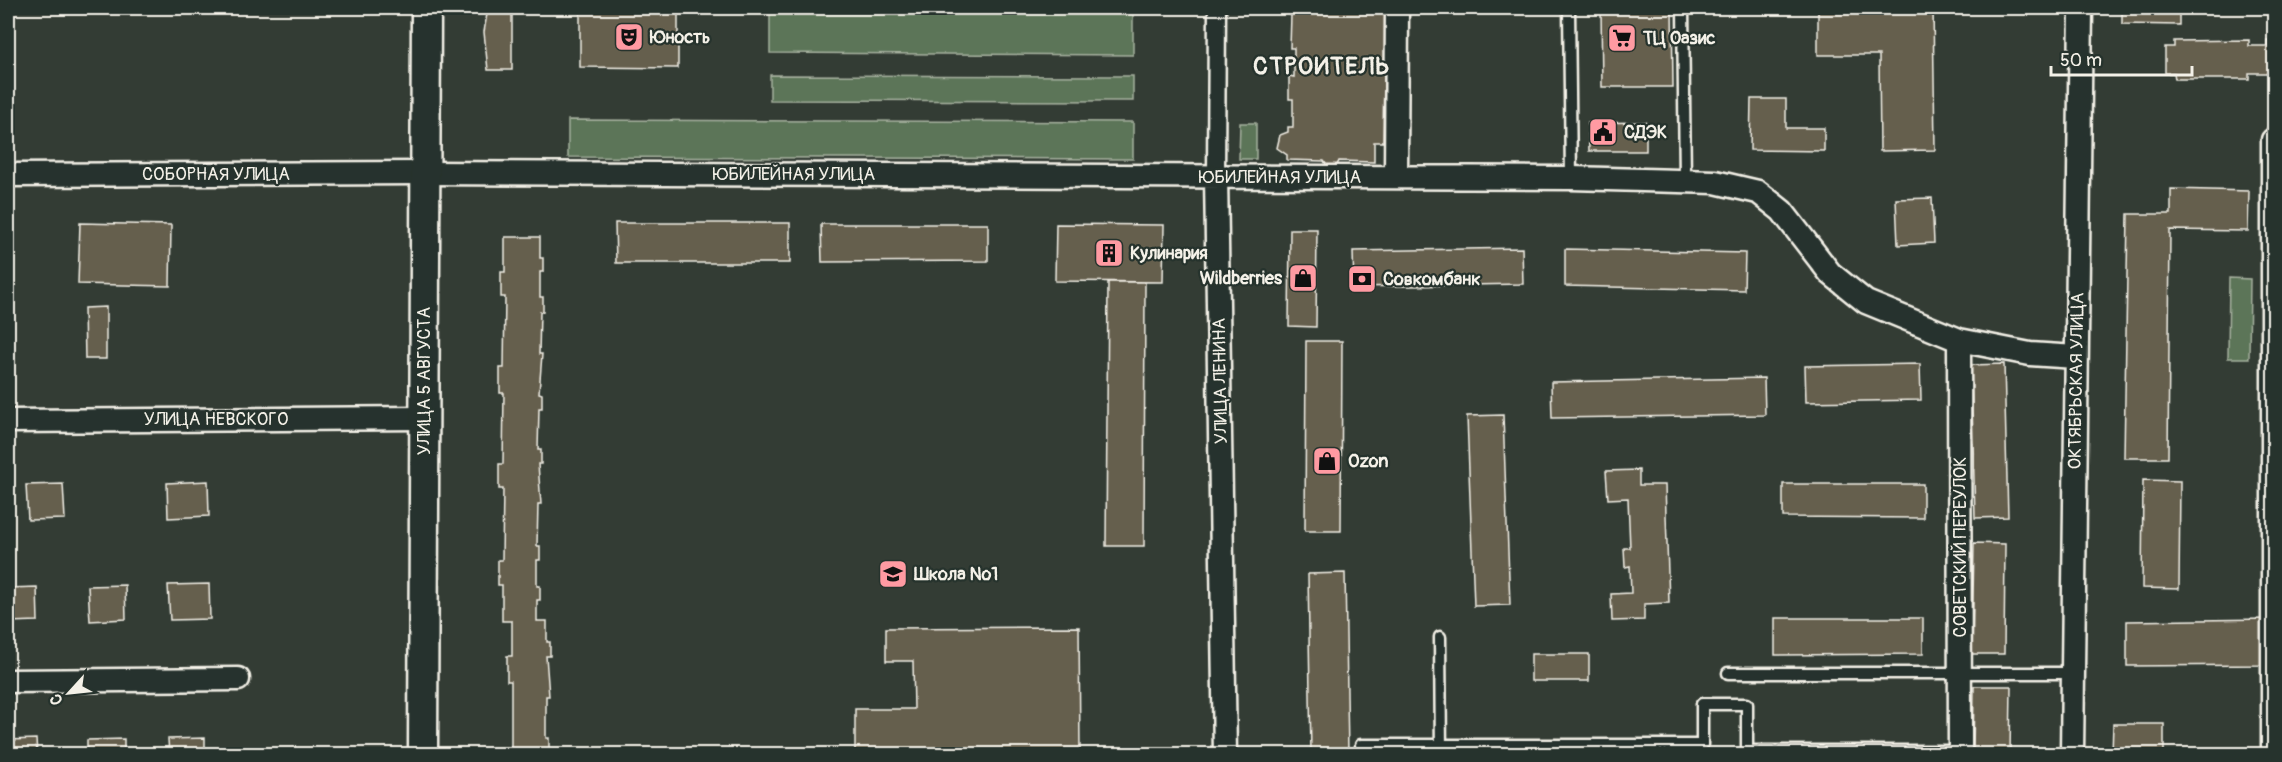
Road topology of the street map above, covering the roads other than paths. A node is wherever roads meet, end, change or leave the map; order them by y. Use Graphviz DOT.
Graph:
graph roads {
  1 [pos="426,8"];
  2 [pos="1217,8"];
  3 [pos="1397,8"];
  4 [pos="1569,8"];
  5 [pos="1683,8"];
  6 [pos="2081,8"];
  7 [pos="2273,140"];
  8 [pos="425,173"];
  9 [pos="8,175"];
  10 [pos="1216,176"];
  11 [pos="1396,177"];
  12 [pos="1571,178"];
  13 [pos="1685,180"];
  14 [pos="1959,340"];
  15 [pos="2076,357"];
  16 [pos="424,418"];
  17 [pos="8,421"];
  18 [pos="1440,637"];
  19 [pos="2073,672"];
  20 [pos="1728,673"];
  21 [pos="1960,673"];
  22 [pos="238,680"];
  23 [pos="8,681"];
  24 [pos="1361,745"];
  25 [pos="1441,750"];
  26 [pos="1960,753"];
  27 [pos="423,754"];
  28 [pos="1225,754"];
  29 [pos="2072,754"];
  30 [pos="2273,754"];
  1 -- 8 [label="street, УЛИЦА 5 АВГУСТА"];
  2 -- 10 [label="street, УЛИЦА ЛЕНИНА"];
  3 -- 11 [label="street"];
  4 -- 12 [label="lane"];
  5 -- 13 [label="lane"];
  6 -- 15 [label="street, ОКТЯБРЬСКАЯ УЛИЦА"];
  7 -- 30 [label="street"];
  8 -- 9 [label="street, СОБОРНАЯ УЛИЦА"];
  8 -- 10 [label="street, ЮБИЛЕЙНАЯ УЛИЦА"];
  8 -- 16 [label="street, УЛИЦА 5 АВГУСТА"];
  10 -- 11 [label="street, ЮБИЛЕЙНАЯ УЛИЦА"];
  10 -- 28 [label="street, УЛИЦА ЛЕНИНА"];
  11 -- 12 [label="street, ЮБИЛЕЙНАЯ УЛИЦА"];
  12 -- 13 [label="street, ЮБИЛЕЙНАЯ УЛИЦА"];
  13 -- 14 [label="street, ЮБИЛЕЙНАЯ УЛИЦА"];
  14 -- 15 [label="street, ЮБИЛЕЙНАЯ УЛИЦА"];
  14 -- 21 [label="street, СОВЕТСКИЙ ПЕРЕУЛОК"];
  15 -- 19 [label="street, ОКТЯБРЬСКАЯ УЛИЦА"];
  16 -- 17 [label="street, УЛИЦА НЕВСКОГО"];
  16 -- 27 [label="street, УЛИЦА 5 АВГУСТА"];
  18 -- 25 [label="lane"];
  19 -- 21 [label="lane"];
  19 -- 29 [label="street, ОКТЯБРЬСКАЯ УЛИЦА"];
  20 -- 21 [label="lane"];
  21 -- 26 [label="street, СОВЕТСКИЙ ПЕРЕУЛОК"];
  22 -- 23 [label="street"];
  24 -- 25 [label="lane"];
  25 -- 26 [label="lane"];
}
